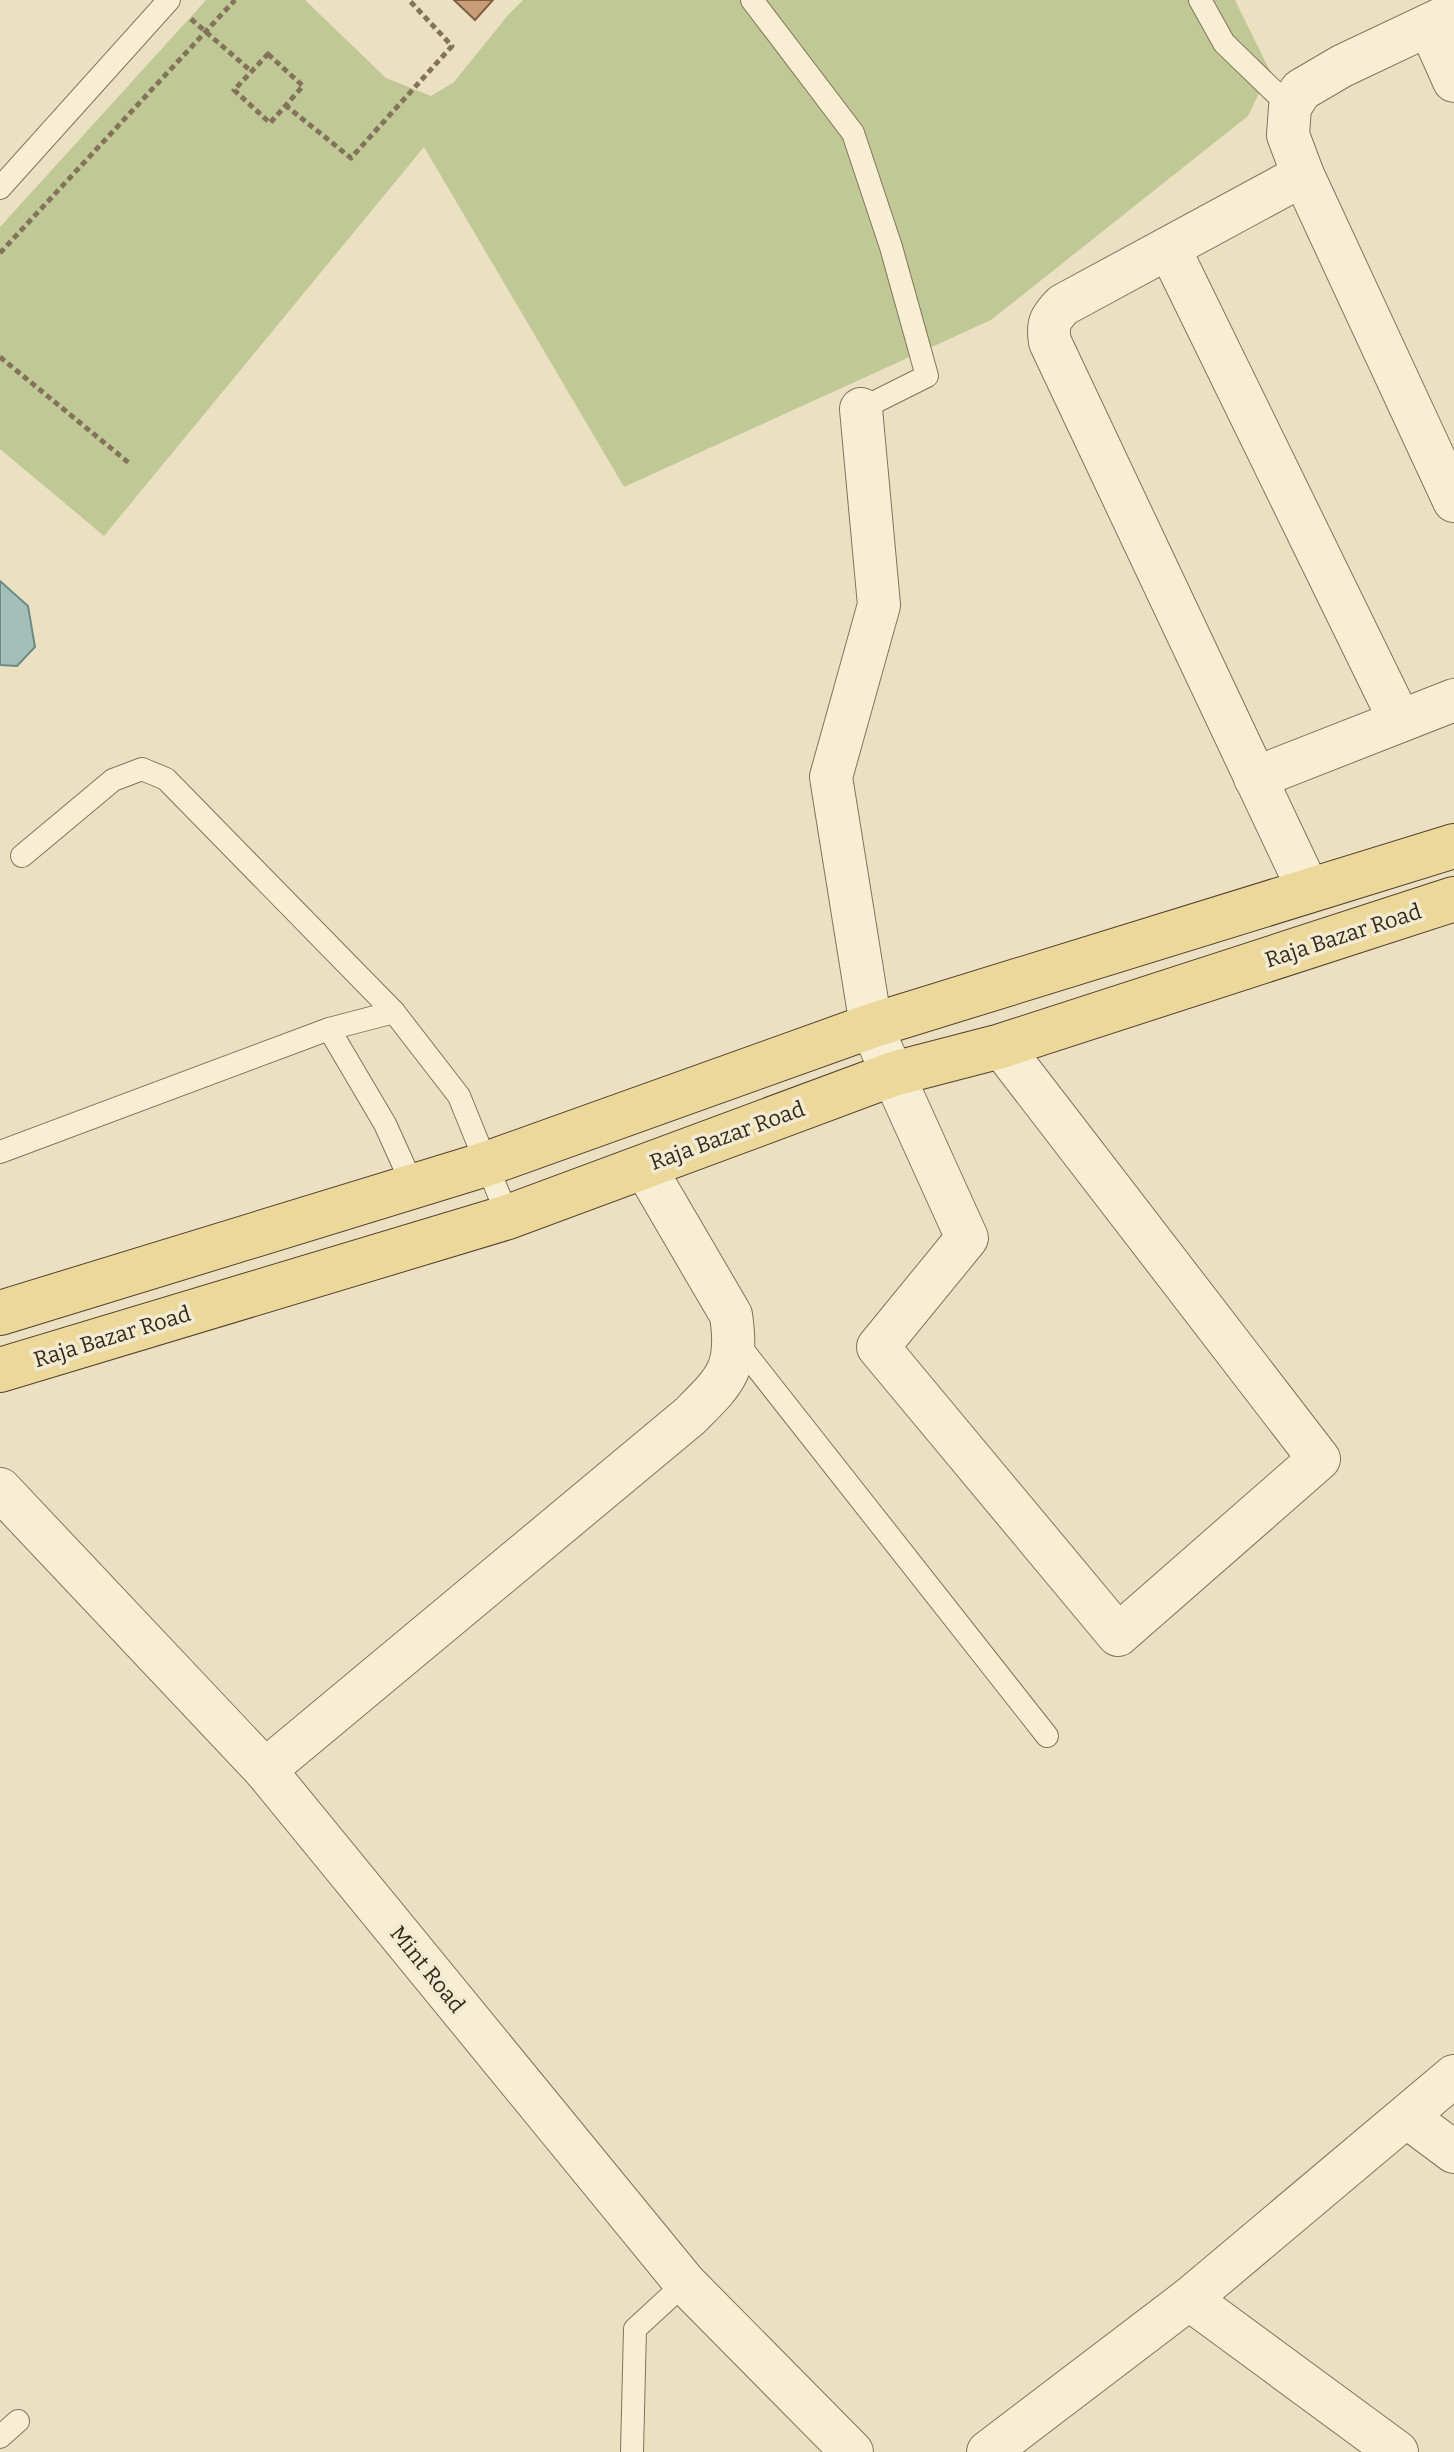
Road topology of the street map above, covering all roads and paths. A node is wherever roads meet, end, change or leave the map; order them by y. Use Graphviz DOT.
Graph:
graph roads {
  1 [pos="169,0"];
  2 [pos="235,0"];
  3 [pos="409,0"];
  4 [pos="752,0"];
  5 [pos="1200,0"];
  6 [pos="1442,19"];
  7 [pos="206,32"];
  8 [pos="251,71"];
  9 [pos="1454,81"];
  10 [pos="285,105"];
  11 [pos="1290,107"];
  12 [pos="1303,175"];
  13 [pos="0,188"];
  14 [pos="1169,248"];
  15 [pos="0,253"];
  16 [pos="0,357"];
  17 [pos="861,409"];
  18 [pos="129,463"];
  19 [pos="1454,501"];
  20 [pos="1454,700"];
  21 [pos="1400,721"];
  22 [pos="1255,778"];
  23 [pos="1454,846"];
  24 [pos="22,856"];
  25 [pos="1308,889"];
  26 [pos="1454,899"];
  27 [pos="394,1012"];
  28 [pos="871,1026"];
  29 [pos="329,1029"];
  30 [pos="1001,1046"];
  31 [pos="893,1074"];
  32 [pos="0,1152"];
  33 [pos="486,1164"];
  34 [pos="644,1166"];
  35 [pos="413,1186"];
  36 [pos="508,1217"];
  37 [pos="0,1313"];
  38 [pos="735,1340"];
  39 [pos="0,1370"];
  40 [pos="0,1489"];
  41 [pos="1047,1736"];
  42 [pos="265,1770"];
  43 [pos="1454,2076"];
  44 [pos="1407,2117"];
  45 [pos="1454,2152"];
  46 [pos="685,2283"];
  47 [pos="1189,2299"];
  48 [pos="18,2421"];
  49 [pos="0,2437"];
  50 [pos="632,2452"];
  51 [pos="852,2452"];
  52 [pos="988,2452"];
  53 [pos="1397,2452"];
  1 -- 7 [label="path"];
  1 -- 13 [label="lane"];
  2 -- 7 [label="path"];
  3 -- 10 [label="path"];
  4 -- 17 [label="lane"];
  5 -- 11 [label="lane"];
  6 -- 9 [label="street"];
  6 -- 11 [label="street"];
  7 -- 8 [label="path"];
  7 -- 15 [label="path"];
  8 -- 10 [label="path"];
  8 -- 10 [label="path"];
  11 -- 12 [label="street"];
  12 -- 14 [label="street"];
  12 -- 19 [label="street"];
  14 -- 21 [label="street"];
  14 -- 22 [label="street"];
  16 -- 18 [label="path"];
  17 -- 28 [label="street"];
  20 -- 21 [label="street"];
  21 -- 22 [label="street"];
  22 -- 25 [label="street"];
  23 -- 25 [label="main road"];
  24 -- 27 [label="lane"];
  25 -- 28 [label="main road"];
  26 -- 30 [label="main road, Raja Bazar Road"];
  27 -- 29 [label="lane"];
  27 -- 33 [label="lane"];
  28 -- 31 [label="street"];
  28 -- 33 [label="main road"];
  29 -- 32 [label="lane"];
  29 -- 35 [label="lane"];
  30 -- 31 [label="main road, Raja Bazar Road"];
  30 -- 31 [label="street"];
  31 -- 34 [label="main road, Raja Bazar Road"];
  33 -- 35 [label="main road"];
  33 -- 36 [label="lane"];
  34 -- 36 [label="main road, Raja Bazar Road"];
  34 -- 38 [label="street"];
  35 -- 37 [label="main road"];
  36 -- 39 [label="main road, Raja Bazar Road"];
  38 -- 41 [label="lane"];
  38 -- 42 [label="street"];
  40 -- 42 [label="street, Mint Road"];
  42 -- 46 [label="street, Mint Road"];
  43 -- 44 [label="street"];
  44 -- 45 [label="street"];
  44 -- 47 [label="street"];
  46 -- 50 [label="lane"];
  46 -- 51 [label="street, Mint Road"];
  47 -- 52 [label="street"];
  47 -- 53 [label="street"];
  48 -- 49 [label="lane"];
}
